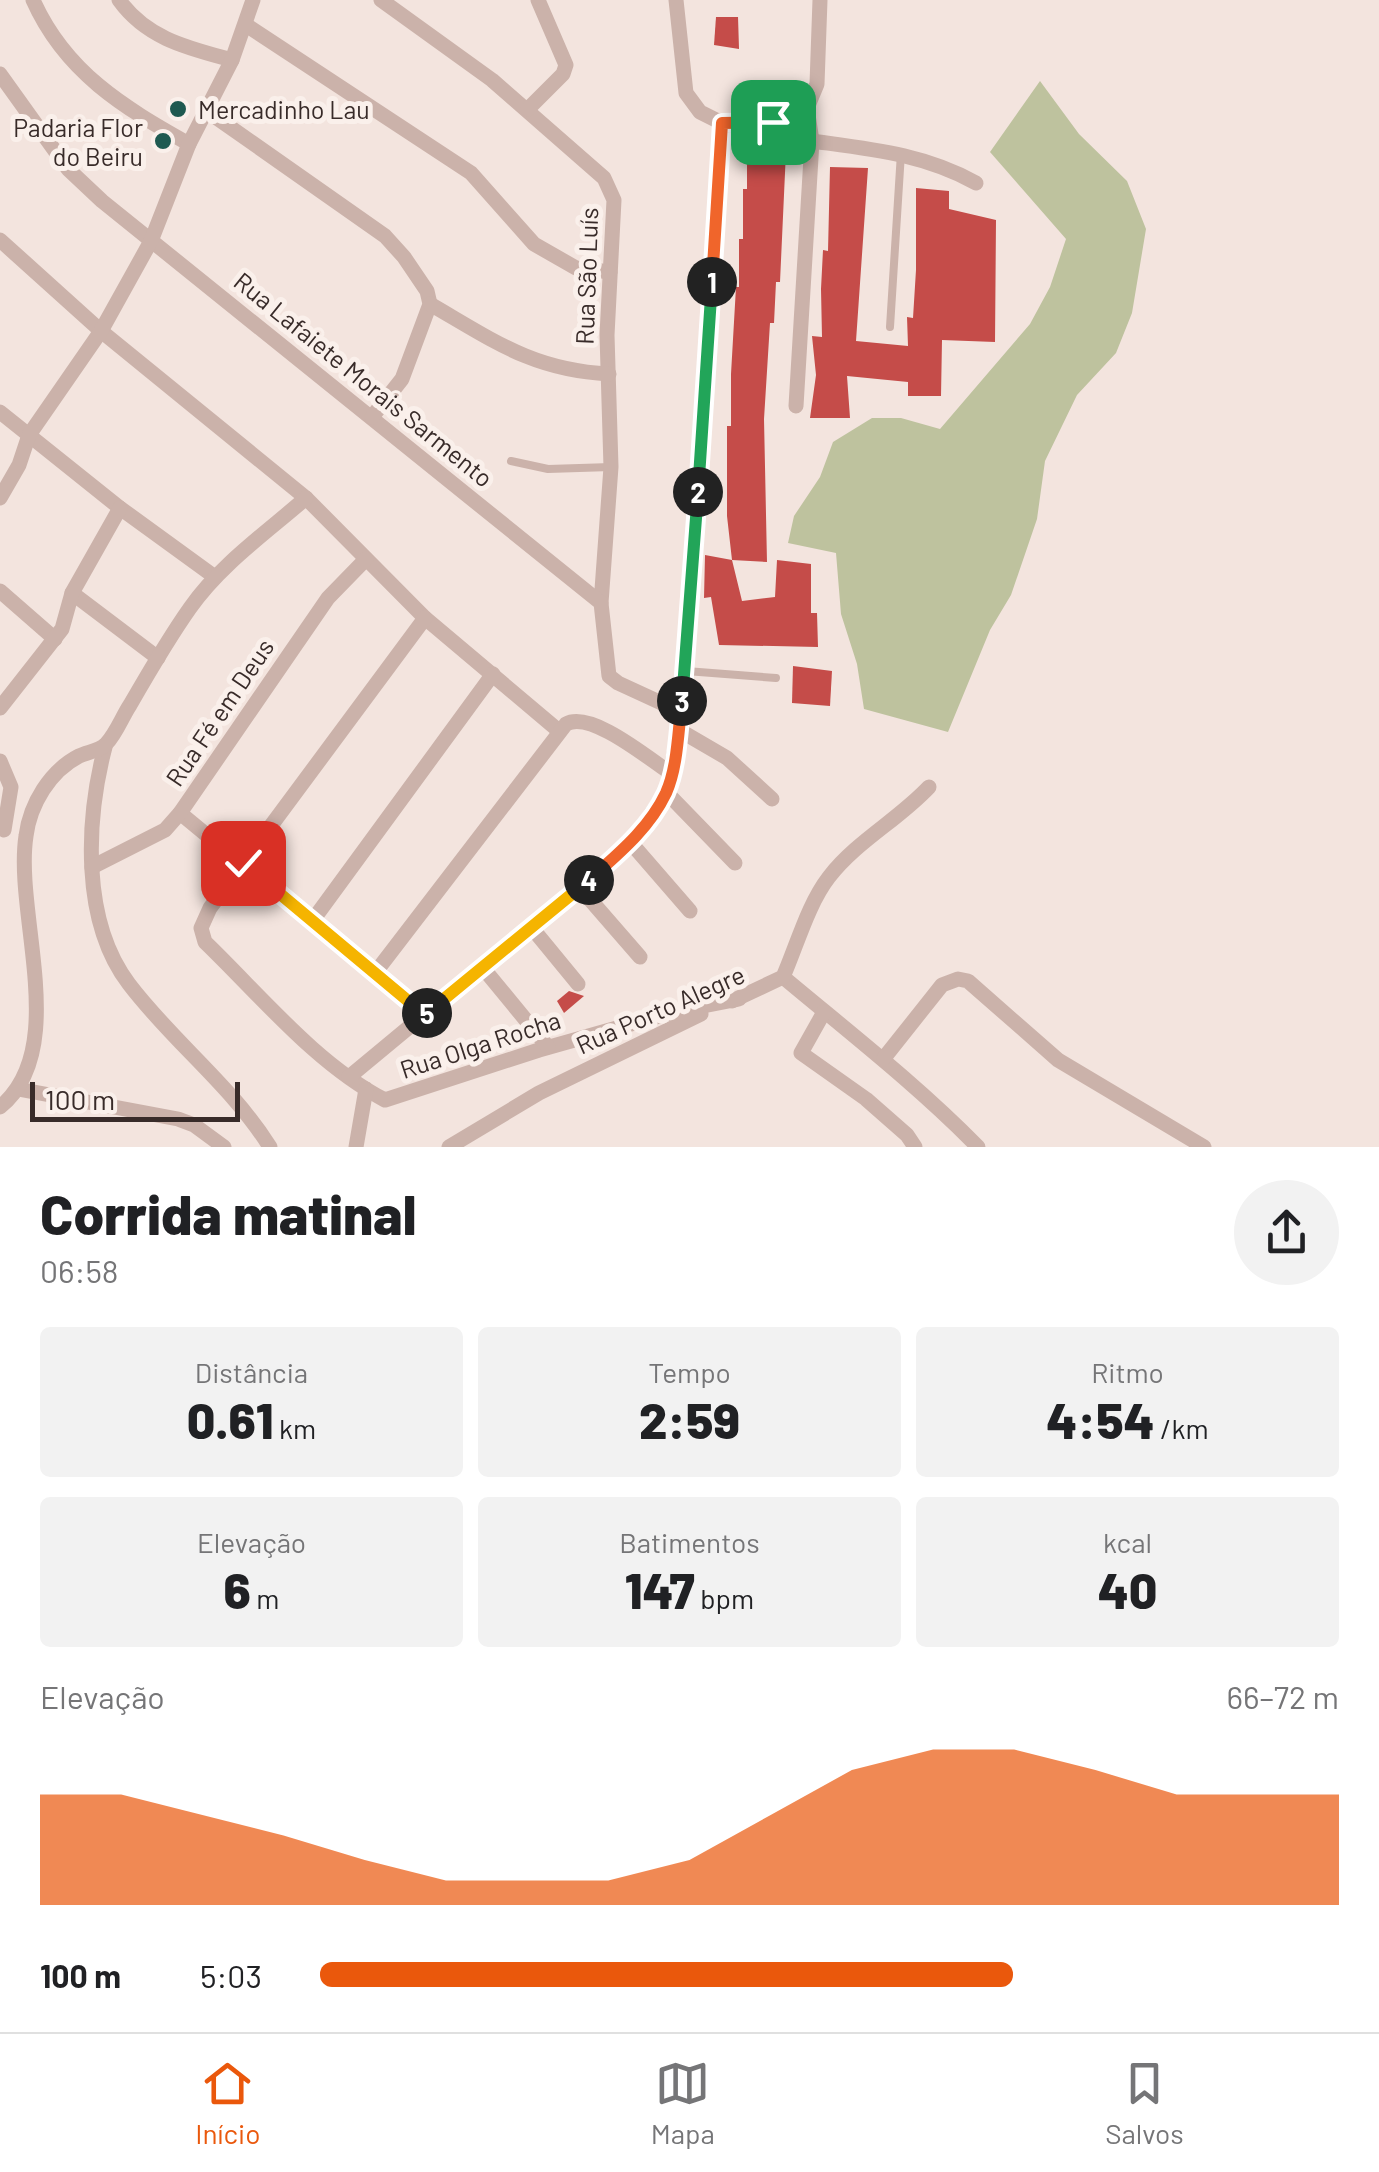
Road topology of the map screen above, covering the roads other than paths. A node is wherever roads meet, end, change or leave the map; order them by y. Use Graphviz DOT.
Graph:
graph roads {
  1 [pos="32,0"];
  2 [pos="119,0"];
  3 [pos="253,0"];
  4 [pos="381,0"];
  5 [pos="538,0"];
  6 [pos="676,0"];
  7 [pos="820,0"];
  8 [pos="246,25"];
  9 [pos="232,60"];
  10 [pos="0,74"];
  11 [pos="806,108"];
  12 [pos="528,110"];
  13 [pos="207,111"];
  14 [pos="722,123"];
  15 [pos="812,141"];
  16 [pos="189,144"];
  17 [pos="901,154"];
  18 [pos="976,183"];
  19 [pos="0,240"];
  20 [pos="151,241"];
  21 [pos="610,272"];
  22 [pos="430,304"];
  23 [pos="890,328"];
  24 [pos="101,331"];
  25 [pos="609,374"];
  26 [pos="796,406"];
  27 [pos="0,412"];
  28 [pos="372,417"];
  29 [pos="28,435"];
  30 [pos="510,461"];
  31 [pos="611,468"];
  32 [pos="0,498"];
  33 [pos="306,498"];
  34 [pos="120,508"];
  35 [pos="366,559"];
  36 [pos="215,577"];
  37 [pos="0,591"];
  38 [pos="72,594"];
  39 [pos="601,603"];
  40 [pos="425,618"];
  41 [pos="56,638"];
  42 [pos="158,658"];
  43 [pos="686,672"];
  44 [pos="493,674"];
  45 [pos="776,678"];
  46 [pos="0,708"];
  47 [pos="681,712"];
  48 [pos="679,730"];
  49 [pos="560,731"];
  50 [pos="104,747"];
  51 [pos="0,762"];
  52 [pos="672,774"];
  53 [pos="929,788"];
  54 [pos="666,792"];
  55 [pos="772,799"];
  56 [pos="180,814"];
  57 [pos="26,830"];
  58 [pos="2,831"];
  59 [pos="631,843"];
  60 [pos="243,863"];
  61 [pos="736,863"];
  62 [pos="92,867"];
  63 [pos="580,888"];
  64 [pos="690,911"];
  65 [pos="313,920"];
  66 [pos="532,928"];
  67 [pos="640,957"];
  68 [pos="483,968"];
  69 [pos="376,973"];
  70 [pos="783,978"];
  71 [pos="578,984"];
  72 [pos="739,999"];
  73 [pos="824,1012"];
  74 [pos="425,1015"];
  75 [pos="548,1047"];
  76 [pos="884,1058"];
  77 [pos="349,1077"];
  78 [pos="18,1089"];
  79 [pos="366,1089"];
  80 [pos="0,1107"];
  81 [pos="258,1128"];
  82 [pos="224,1147"];
  83 [pos="255,1147"];
  84 [pos="270,1147"];
  85 [pos="356,1147"];
  86 [pos="449,1147"];
  87 [pos="915,1147"];
  88 [pos="978,1147"];
  89 [pos="1204,1147"];
  1 -- 16 [label="street"];
  2 -- 9 [label="street"];
  3 -- 8 [label="street"];
  4 -- 12 [label="street, Rua São Luís"];
  5 -- 12 [label="street"];
  6 -- 14 [label="street"];
  7 -- 11 [label="street"];
  8 -- 9 [label="street"];
  8 -- 21 [label="street"];
  9 -- 13 [label="street"];
  10 -- 20 [label="street, Rua Lafaiete Morais Sarmento"];
  11 -- 14 [label="street"];
  11 -- 15 [label="street"];
  12 -- 21 [label="street, Rua São Luís"];
  13 -- 16 [label="street"];
  13 -- 22 [label="street"];
  14 -- 43 [label="street"];
  15 -- 17 [label="street"];
  15 -- 26 [label="street"];
  16 -- 20 [label="street"];
  17 -- 18 [label="street"];
  17 -- 23 [label="lane"];
  19 -- 24 [label="street"];
  20 -- 24 [label="street"];
  20 -- 28 [label="street, Rua Lafaiete Morais Sarmento"];
  21 -- 25 [label="street, Rua São Luís"];
  22 -- 25 [label="street"];
  22 -- 28 [label="street"];
  24 -- 29 [label="street"];
  24 -- 33 [label="street"];
  25 -- 31 [label="street, Rua São Luís"];
  27 -- 29 [label="street"];
  28 -- 39 [label="street, Rua Lafaiete Morais Sarmento"];
  29 -- 32 [label="street"];
  29 -- 34 [label="street"];
  30 -- 31 [label="lane"];
  31 -- 39 [label="street, Rua São Luís"];
  33 -- 35 [label="street"];
  33 -- 36 [label="street"];
  34 -- 36 [label="street"];
  34 -- 38 [label="street"];
  35 -- 40 [label="street"];
  35 -- 56 [label="street, Rua Fé em Deus"];
  36 -- 42 [label="street"];
  37 -- 41 [label="street"];
  38 -- 41 [label="street"];
  38 -- 42 [label="street"];
  39 -- 47 [label="street"];
  40 -- 44 [label="street"];
  40 -- 60 [label="street"];
  41 -- 46 [label="street"];
  42 -- 50 [label="street"];
  43 -- 45 [label="lane"];
  43 -- 47 [label="street"];
  44 -- 49 [label="street"];
  44 -- 65 [label="street"];
  47 -- 48 [label="street"];
  48 -- 52 [label="street"];
  48 -- 55 [label="street"];
  49 -- 52 [label="street"];
  49 -- 69 [label="street"];
  50 -- 57 [label="street"];
  50 -- 62 [label="street"];
  51 -- 58 [label="street"];
  52 -- 54 [label="street"];
  53 -- 70 [label="street, Rua Porto Alegre"];
  54 -- 59 [label="street"];
  54 -- 61 [label="street"];
  56 -- 60 [label="street"];
  56 -- 62 [label="street, Rua Fé em Deus"];
  57 -- 58 [label="street"];
  57 -- 78 [label="street"];
  59 -- 63 [label="street"];
  59 -- 64 [label="street"];
  60 -- 65 [label="street"];
  60 -- 77 [label="street"];
  62 -- 81 [label="street"];
  63 -- 66 [label="street"];
  63 -- 67 [label="street"];
  65 -- 69 [label="street"];
  66 -- 68 [label="street"];
  66 -- 71 [label="street"];
  68 -- 74 [label="street"];
  68 -- 75 [label="street"];
  69 -- 74 [label="street"];
  70 -- 72 [label="street, Rua Porto Alegre"];
  70 -- 73 [label="street"];
  72 -- 75 [label="street, Rua Olga Rocha"];
  72 -- 86 [label="street, Rua Porto Alegre"];
  73 -- 76 [label="street"];
  73 -- 87 [label="street"];
  74 -- 77 [label="street"];
  75 -- 79 [label="street, Rua Olga Rocha"];
  76 -- 88 [label="street"];
  76 -- 89 [label="street"];
  77 -- 79 [label="street"];
  78 -- 80 [label="street"];
  78 -- 82 [label="street"];
  79 -- 85 [label="street"];
  81 -- 83 [label="street"];
  81 -- 84 [label="street"];
}
